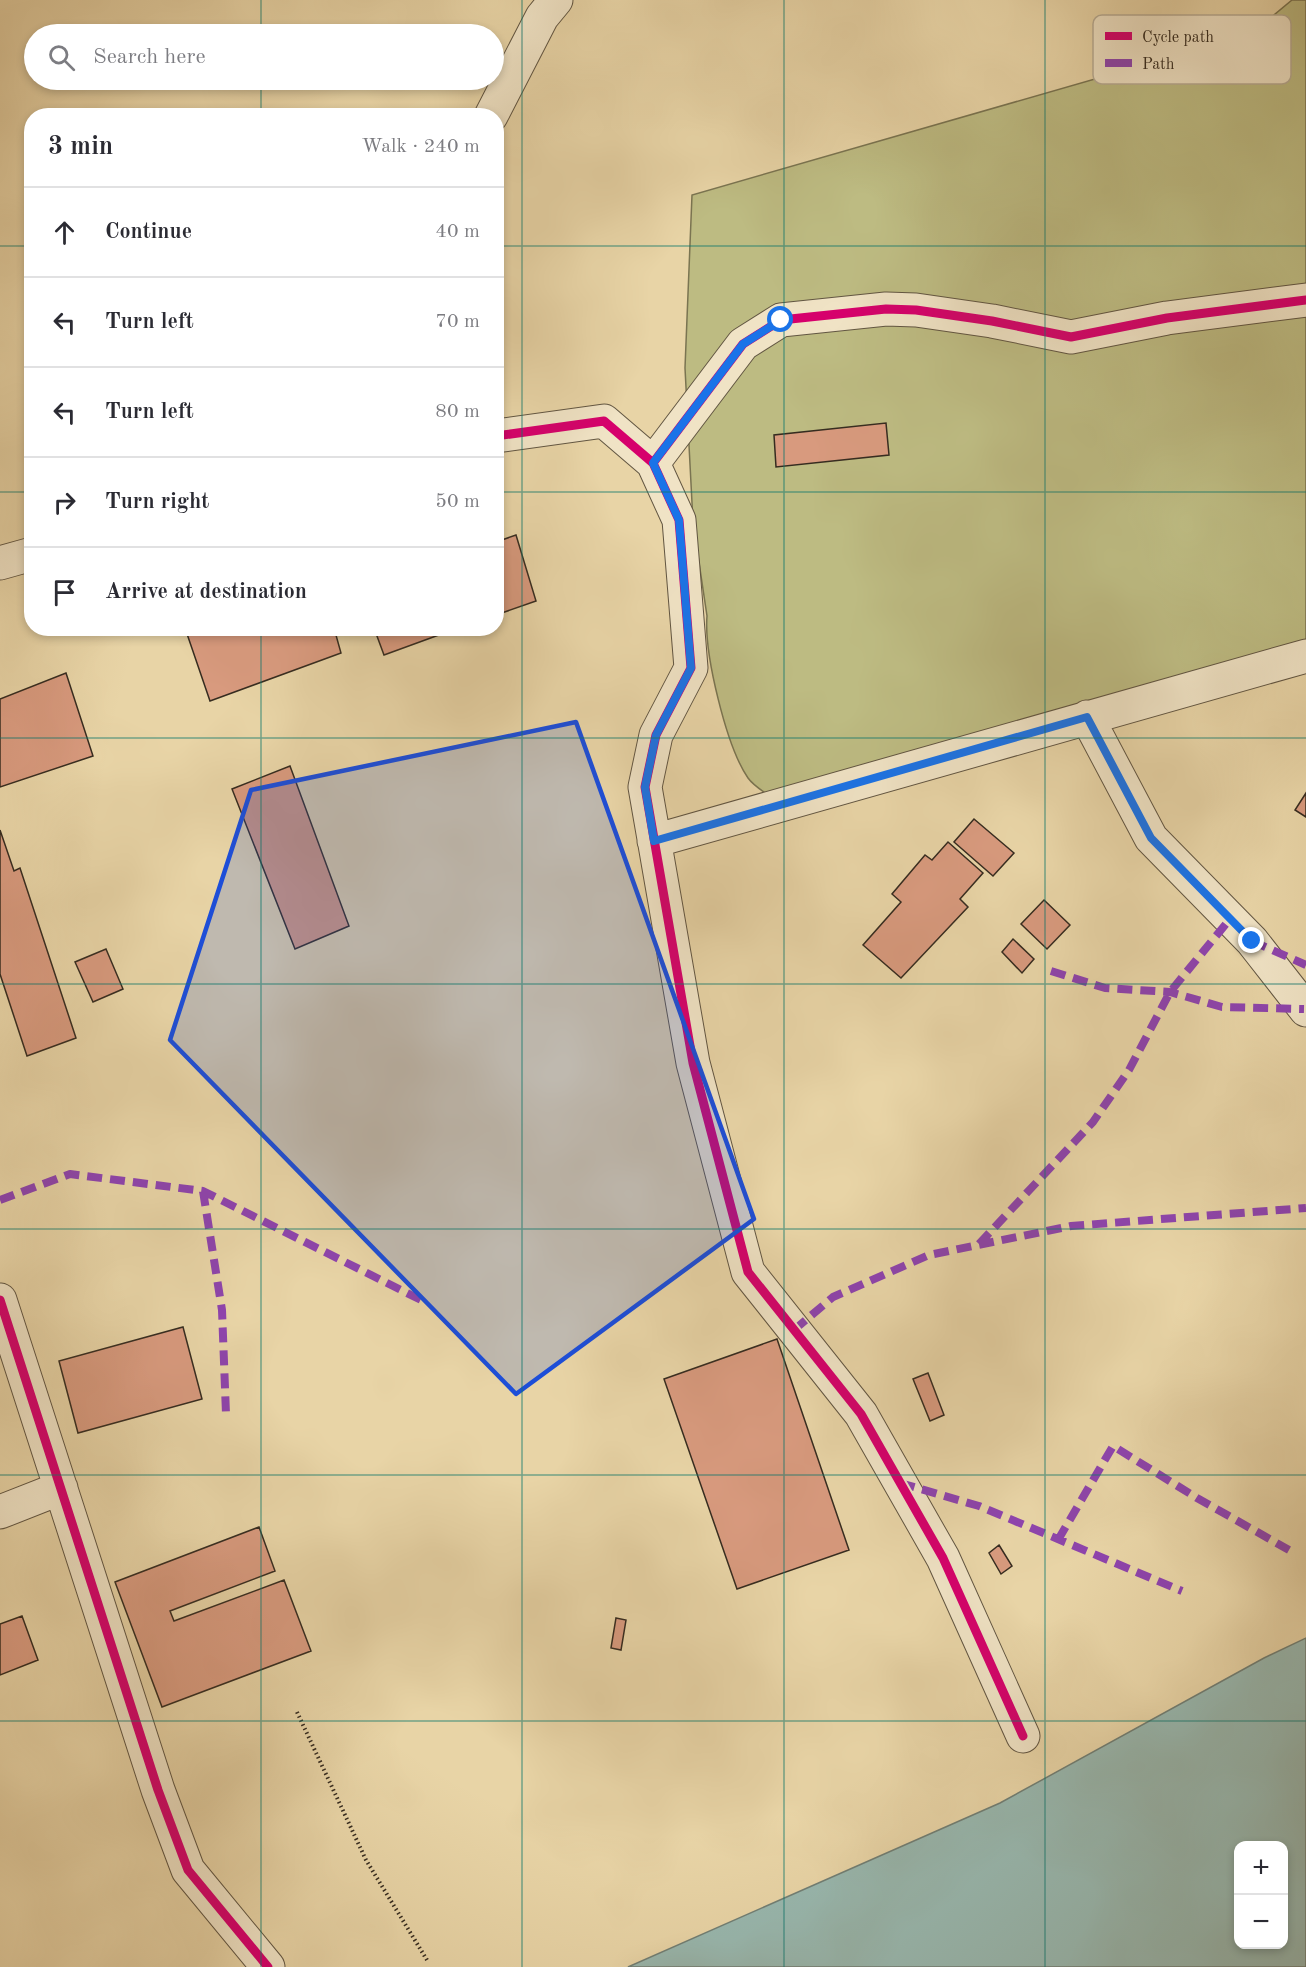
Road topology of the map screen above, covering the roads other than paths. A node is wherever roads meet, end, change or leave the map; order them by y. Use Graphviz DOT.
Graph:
graph roads {
  1 [pos="556,0"];
  2 [pos="495,108"];
  3 [pos="1306,300"];
  4 [pos="504,435"];
  5 [pos="653,463"];
  6 [pos="24,556"];
  7 [pos="0,563"];
  8 [pos="1306,656"];
  9 [pos="1087,717"];
  10 [pos="654,841"];
  11 [pos="1306,1010"];
  12 [pos="0,1300"];
  13 [pos="61,1488"];
  14 [pos="0,1512"];
  15 [pos="1023,1736"];
  16 [pos="268,1967"];
  1 -- 2 [label="street"];
  3 -- 5 [label="street"];
  4 -- 5 [label="street"];
  5 -- 10 [label="street"];
  6 -- 7 [label="street"];
  8 -- 9 [label="street"];
  9 -- 10 [label="street"];
  9 -- 11 [label="street"];
  10 -- 15 [label="street"];
  12 -- 13 [label="street"];
  13 -- 14 [label="street"];
  13 -- 16 [label="street"];
}
